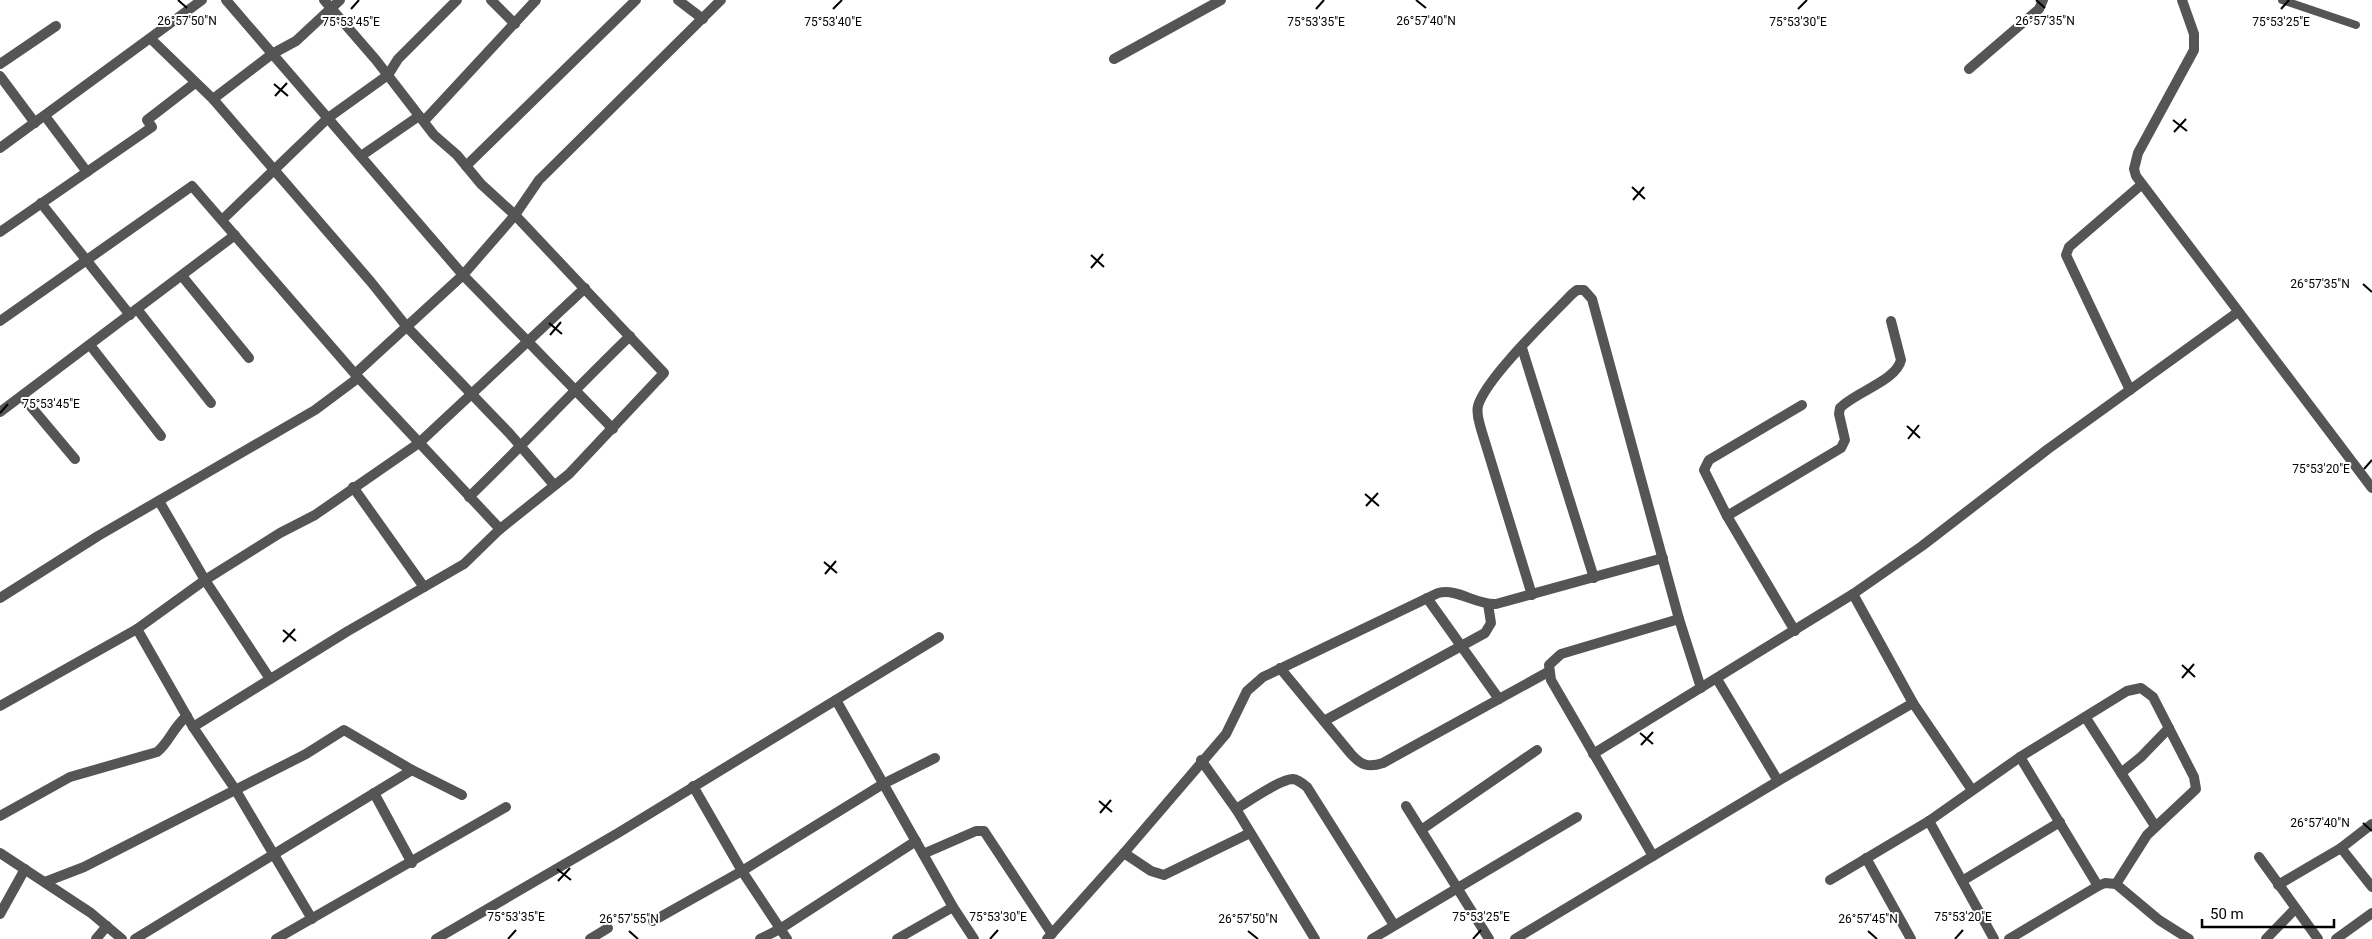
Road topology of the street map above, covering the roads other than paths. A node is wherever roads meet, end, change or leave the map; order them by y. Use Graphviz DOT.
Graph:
graph roads {
  1 [pos="202,0"];
  2 [pos="226,0"];
  3 [pos="324,0"];
  4 [pos="340,0"];
  5 [pos="457,0"];
  6 [pos="491,0"];
  7 [pos="536,0"];
  8 [pos="636,0"];
  9 [pos="678,0"];
  10 [pos="720,0"];
  11 [pos="1221,0"];
  12 [pos="2043,0"];
  13 [pos="2182,0"];
  14 [pos="2282,0"];
  15 [pos="331,8"];
  16 [pos="703,19"];
  17 [pos="516,24"];
  18 [pos="2356,25"];
  19 [pos="56,26"];
  20 [pos="151,39"];
  21 [pos="272,54"];
  22 [pos="1114,59"];
  23 [pos="0,64"];
  24 [pos="1969,69"];
  25 [pos="388,75"];
  26 [pos="0,76"];
  27 [pos="195,83"];
  28 [pos="213,99"];
  29 [pos="45,116"];
  30 [pos="328,118"];
  31 [pos="422,119"];
  32 [pos="35,123"];
  33 [pos="0,148"];
  34 [pos="362,156"];
  35 [pos="466,166"];
  36 [pos="274,171"];
  37 [pos="87,172"];
  38 [pos="2142,185"];
  39 [pos="41,203"];
  40 [pos="515,214"];
  41 [pos="222,220"];
  42 [pos="0,232"];
  43 [pos="235,235"];
  44 [pos="88,259"];
  45 [pos="463,275"];
  46 [pos="182,276"];
  47 [pos="585,288"];
  48 [pos="134,312"];
  49 [pos="2238,312"];
  50 [pos="0,321"];
  51 [pos="1891,321"];
  52 [pos="407,327"];
  53 [pos="630,336"];
  54 [pos="527,342"];
  55 [pos="90,345"];
  56 [pos="1522,348"];
  57 [pos="249,358"];
  58 [pos="357,376"];
  59 [pos="574,390"];
  60 [pos="2130,390"];
  61 [pos="471,394"];
  62 [pos="22,396"];
  63 [pos="211,403"];
  64 [pos="1802,405"];
  65 [pos="0,412"];
  66 [pos="613,429"];
  67 [pos="161,436"];
  68 [pos="419,443"];
  69 [pos="521,447"];
  70 [pos="75,459"];
  71 [pos="554,486"];
  72 [pos="353,487"];
  73 [pos="2372,488"];
  74 [pos="469,497"];
  75 [pos="159,501"];
  76 [pos="1727,516"];
  77 [pos="500,530"];
  78 [pos="1663,558"];
  79 [pos="1594,578"];
  80 [pos="205,580"];
  81 [pos="424,587"];
  82 [pos="1532,594"];
  83 [pos="1853,594"];
  84 [pos="0,598"];
  85 [pos="1427,598"];
  86 [pos="1488,604"];
  87 [pos="1679,619"];
  88 [pos="137,629"];
  89 [pos="1794,631"];
  90 [pos="939,637"];
  91 [pos="1463,646"];
  92 [pos="1280,668"];
  93 [pos="1548,672"];
  94 [pos="270,679"];
  95 [pos="1716,679"];
  96 [pos="1702,688"];
  97 [pos="1499,699"];
  98 [pos="836,700"];
  99 [pos="1913,703"];
  100 [pos="0,706"];
  101 [pos="187,716"];
  102 [pos="2086,718"];
  103 [pos="1324,721"];
  104 [pos="193,728"];
  105 [pos="2169,728"];
  106 [pos="1537,750"];
  107 [pos="1592,754"];
  108 [pos="2020,756"];
  109 [pos="936,758"];
  110 [pos="1201,760"];
  111 [pos="412,770"];
  112 [pos="2121,773"];
  113 [pos="1778,781"];
  114 [pos="883,784"];
  115 [pos="693,786"];
  116 [pos="235,789"];
  117 [pos="1972,790"];
  118 [pos="374,793"];
  119 [pos="462,795"];
  120 [pos="1406,806"];
  121 [pos="506,807"];
  122 [pos="1236,809"];
  123 [pos="0,816"];
  124 [pos="1577,816"];
  125 [pos="1929,820"];
  126 [pos="2060,822"];
  127 [pos="2372,824"];
  128 [pos="2155,826"];
  129 [pos="1421,830"];
  130 [pos="1250,833"];
  131 [pos="916,841"];
  132 [pos="2342,848"];
  133 [pos="0,853"];
  134 [pos="274,853"];
  135 [pos="1124,853"];
  136 [pos="923,854"];
  137 [pos="1653,856"];
  138 [pos="2259,857"];
  139 [pos="1866,858"];
  140 [pos="412,863"];
  141 [pos="25,869"];
  142 [pos="742,871"];
  143 [pos="1830,880"];
  144 [pos="1962,881"];
  145 [pos="45,882"];
  146 [pos="2116,884"];
  147 [pos="2278,885"];
  148 [pos="2098,886"];
  149 [pos="2372,887"];
  150 [pos="1457,889"];
  151 [pos="953,907"];
  152 [pos="2295,909"];
  153 [pos="2372,913"];
  154 [pos="0,914"];
  155 [pos="312,919"];
  156 [pos="653,921"];
  157 [pos="1394,925"];
  158 [pos="107,926"];
  159 [pos="608,928"];
  160 [pos="780,928"];
  161 [pos="453,935"];
  162 [pos="1049,936"];
  163 [pos="96,939"];
  164 [pos="122,939"];
  165 [pos="135,939"];
  166 [pos="276,939"];
  167 [pos="436,939"];
  168 [pos="590,939"];
  169 [pos="760,939"];
  170 [pos="786,939"];
  171 [pos="897,939"];
  172 [pos="974,939"];
  173 [pos="1315,939"];
  174 [pos="1372,939"];
  175 [pos="1489,939"];
  176 [pos="1515,939"];
  177 [pos="1911,939"];
  178 [pos="1994,939"];
  179 [pos="2008,939"];
  180 [pos="2189,939"];
  181 [pos="2266,939"];
  182 [pos="2318,939"];
  183 [pos="2336,939"];
  1 -- 20 [label="street"];
  2 -- 21 [label="street"];
  3 -- 15 [label="street"];
  4 -- 15 [label="street"];
  5 -- 25 [label="street"];
  6 -- 17 [label="street"];
  7 -- 17 [label="street"];
  8 -- 35 [label="street"];
  9 -- 16 [label="street"];
  10 -- 16 [label="street"];
  11 -- 22 [label="street"];
  12 -- 24 [label="street"];
  13 -- 38 [label="street"];
  14 -- 18 [label="lane"];
  15 -- 21 [label="street"];
  15 -- 25 [label="street"];
  16 -- 40 [label="street"];
  17 -- 31 [label="street"];
  19 -- 23 [label="street"];
  20 -- 27 [label="street"];
  20 -- 29 [label="street"];
  21 -- 28 [label="street"];
  21 -- 30 [label="street"];
  25 -- 30 [label="street"];
  25 -- 31 [label="street"];
  26 -- 32 [label="street"];
  27 -- 28 [label="street"];
  27 -- 37 [label="street"];
  28 -- 36 [label="street"];
  29 -- 32 [label="street"];
  29 -- 37 [label="street"];
  30 -- 34 [label="street"];
  30 -- 36 [label="street"];
  31 -- 34 [label="street"];
  31 -- 35 [label="street"];
  32 -- 33 [label="street"];
  34 -- 45 [label="street"];
  35 -- 40 [label="street"];
  36 -- 41 [label="street"];
  36 -- 52 [label="street"];
  37 -- 39 [label="street"];
  38 -- 49 [label="street"];
  38 -- 60 [label="street"];
  39 -- 42 [label="street"];
  39 -- 44 [label="street"];
  40 -- 45 [label="street"];
  40 -- 47 [label="street"];
  41 -- 43 [label="street"];
  41 -- 44 [label="street"];
  43 -- 46 [label="street"];
  43 -- 58 [label="street"];
  44 -- 48 [label="street"];
  44 -- 50 [label="street"];
  45 -- 52 [label="street"];
  45 -- 54 [label="street"];
  46 -- 48 [label="street"];
  46 -- 57 [label="street"];
  47 -- 53 [label="street"];
  47 -- 54 [label="street"];
  48 -- 55 [label="street"];
  48 -- 63 [label="street"];
  49 -- 60 [label="street"];
  49 -- 73 [label="street"];
  51 -- 76 [label="street"];
  52 -- 58 [label="street"];
  52 -- 61 [label="street"];
  53 -- 59 [label="street"];
  53 -- 66 [label="street"];
  54 -- 59 [label="street"];
  54 -- 61 [label="street"];
  55 -- 62 [label="street"];
  55 -- 67 [label="street"];
  56 -- 78 [label="street"];
  56 -- 79 [label="street"];
  56 -- 82 [label="street"];
  58 -- 68 [label="street"];
  58 -- 75 [label="street"];
  59 -- 66 [label="street"];
  59 -- 69 [label="street"];
  60 -- 83 [label="street"];
  61 -- 68 [label="street"];
  61 -- 69 [label="street"];
  62 -- 65 [label="street"];
  62 -- 70 [label="street"];
  64 -- 76 [label="street"];
  66 -- 71 [label="street"];
  68 -- 72 [label="street"];
  68 -- 74 [label="street"];
  69 -- 71 [label="street"];
  69 -- 74 [label="street"];
  71 -- 77 [label="street"];
  72 -- 80 [label="street"];
  72 -- 81 [label="street"];
  74 -- 77 [label="street"];
  75 -- 80 [label="street"];
  75 -- 84 [label="street"];
  76 -- 89 [label="street"];
  77 -- 81 [label="street"];
  78 -- 79 [label="street"];
  78 -- 87 [label="street"];
  79 -- 82 [label="street"];
  80 -- 88 [label="street"];
  80 -- 94 [label="street"];
  81 -- 94 [label="street"];
  82 -- 86 [label="street"];
  83 -- 89 [label="street"];
  83 -- 99 [label="street"];
  85 -- 86 [label="street"];
  85 -- 91 [label="street"];
  85 -- 92 [label="street"];
  86 -- 91 [label="street"];
  87 -- 93 [label="street"];
  87 -- 96 [label="street"];
  88 -- 100 [label="street"];
  88 -- 101 [label="street"];
  89 -- 95 [label="street"];
  90 -- 98 [label="street"];
  91 -- 97 [label="street"];
  91 -- 103 [label="street"];
  92 -- 103 [label="street"];
  92 -- 110 [label="street"];
  93 -- 97 [label="street"];
  93 -- 107 [label="street"];
  94 -- 104 [label="street"];
  95 -- 96 [label="street"];
  95 -- 113 [label="street"];
  96 -- 107 [label="street"];
  97 -- 103 [label="street"];
  98 -- 114 [label="street"];
  98 -- 115 [label="street"];
  99 -- 113 [label="street"];
  99 -- 117 [label="street"];
  101 -- 104 [label="street"];
  101 -- 123 [label="street"];
  102 -- 105 [label="street"];
  102 -- 108 [label="street"];
  102 -- 112 [label="street"];
  104 -- 116 [label="street"];
  105 -- 112 [label="street"];
  105 -- 128 [label="street"];
  106 -- 129 [label="street"];
  107 -- 137 [label="street"];
  108 -- 117 [label="street"];
  108 -- 126 [label="street"];
  109 -- 114 [label="street"];
  110 -- 122 [label="street"];
  110 -- 135 [label="street"];
  111 -- 116 [label="street"];
  111 -- 118 [label="street"];
  111 -- 119 [label="street"];
  112 -- 128 [label="street"];
  113 -- 137 [label="street"];
  114 -- 131 [label="street"];
  114 -- 142 [label="street"];
  115 -- 142 [label="street"];
  115 -- 161 [label="street"];
  116 -- 134 [label="street"];
  116 -- 145 [label="street"];
  117 -- 125 [label="street"];
  118 -- 134 [label="street"];
  118 -- 140 [label="street"];
  120 -- 129 [label="street"];
  121 -- 140 [label="street"];
  122 -- 130 [label="street"];
  122 -- 157 [label="street"];
  124 -- 150 [label="street"];
  125 -- 139 [label="street"];
  125 -- 144 [label="street"];
  126 -- 144 [label="street"];
  126 -- 148 [label="street"];
  127 -- 132 [label="street"];
  128 -- 146 [label="street"];
  129 -- 150 [label="street"];
  130 -- 135 [label="street"];
  130 -- 173 [label="street"];
  131 -- 136 [label="street"];
  131 -- 160 [label="street"];
  132 -- 147 [label="street"];
  132 -- 149 [label="street"];
  133 -- 141 [label="street"];
  134 -- 155 [label="street"];
  134 -- 165 [label="street"];
  135 -- 162 [label="street"];
  136 -- 151 [label="street"];
  136 -- 162 [label="street"];
  137 -- 176 [label="street"];
  138 -- 147 [label="street"];
  139 -- 143 [label="street"];
  139 -- 177 [label="street"];
  140 -- 155 [label="street"];
  141 -- 145 [label="street"];
  141 -- 154 [label="street"];
  142 -- 156 [label="street"];
  142 -- 160 [label="street"];
  144 -- 178 [label="street"];
  145 -- 158 [label="street"];
  146 -- 148 [label="street"];
  146 -- 180 [label="street"];
  147 -- 152 [label="street"];
  148 -- 179 [label="street"];
  150 -- 157 [label="street"];
  150 -- 175 [label="street"];
  151 -- 171 [label="street"];
  151 -- 172 [label="street"];
  152 -- 181 [label="street"];
  152 -- 182 [label="street"];
  153 -- 183 [label="street"];
  155 -- 166 [label="street"];
  157 -- 174 [label="street"];
  158 -- 163 [label="street"];
  158 -- 164 [label="street"];
  159 -- 168 [label="street"];
  160 -- 169 [label="street"];
  160 -- 170 [label="street"];
  161 -- 167 [label="street"];
}
